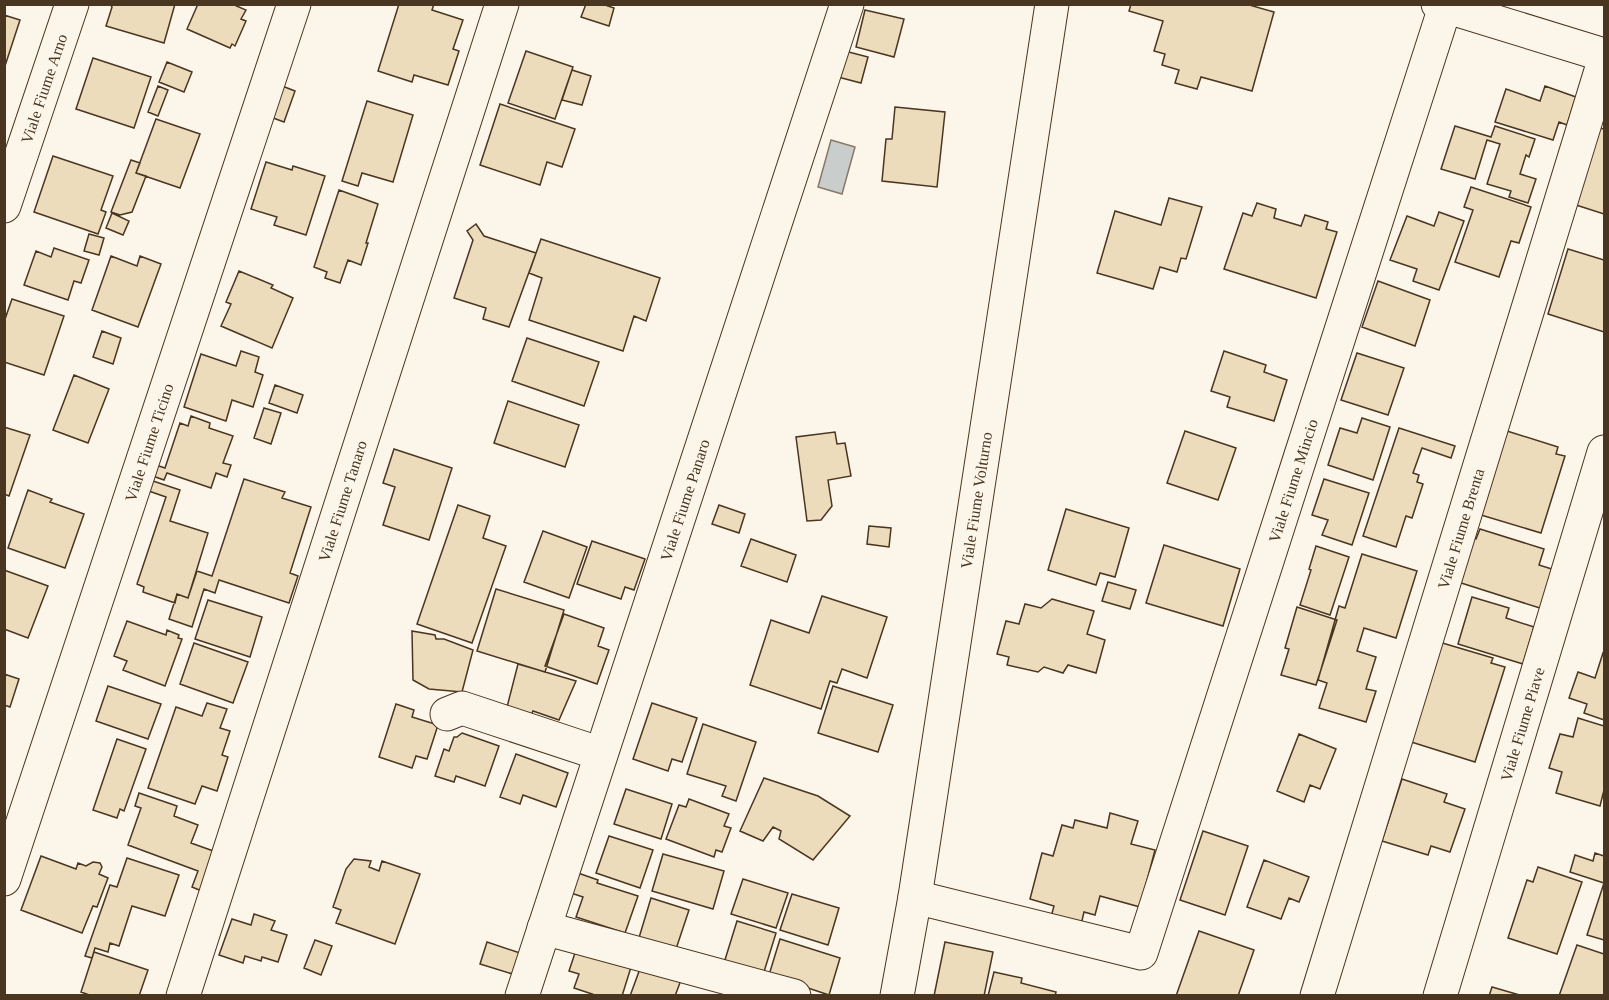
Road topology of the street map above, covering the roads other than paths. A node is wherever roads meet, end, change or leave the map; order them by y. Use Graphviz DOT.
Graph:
graph roads {
  1 [pos="72,4"];
  2 [pos="294,4"];
  3 [pos="502,4"];
  4 [pos="847,4"];
  5 [pos="1052,4"];
  6 [pos="1441,6"];
  7 [pos="1533,18"];
  8 [pos="1605,55"];
  9 [pos="1605,60"];
  10 [pos="4,206"];
  11 [pos="1605,452"];
  12 [pos="447,714"];
  13 [pos="601,754"];
  14 [pos="4,879"];
  15 [pos="915,897"];
  16 [pos="544,928"];
  17 [pos="183,996"];
  18 [pos="522,996"];
  19 [pos="794,996"];
  20 [pos="897,996"];
  21 [pos="1317,996"];
  22 [pos="1440,996"];
  1 -- 10 [label="street, Viale Fiume Arno"];
  2 -- 14 [label="street, Viale Fiume Ticino"];
  3 -- 17 [label="street, Viale Fiume Tanaro"];
  4 -- 13 [label="street, Viale Fiume Panaro"];
  5 -- 15 [label="street, Viale Fiume Volturno"];
  6 -- 7 [label="street"];
  6 -- 15 [label="street, Viale Fiume Mincio"];
  7 -- 8 [label="street"];
  9 -- 21 [label="street, Viale Fiume Brenta"];
  11 -- 22 [label="street, Viale Fiume Piave"];
  12 -- 13 [label="street"];
  13 -- 16 [label="street, Viale Fiume Panaro"];
  15 -- 20 [label="street, Viale Fiume Volturno"];
  16 -- 18 [label="street, Viale Fiume Panaro"];
  16 -- 19 [label="street"];
}
